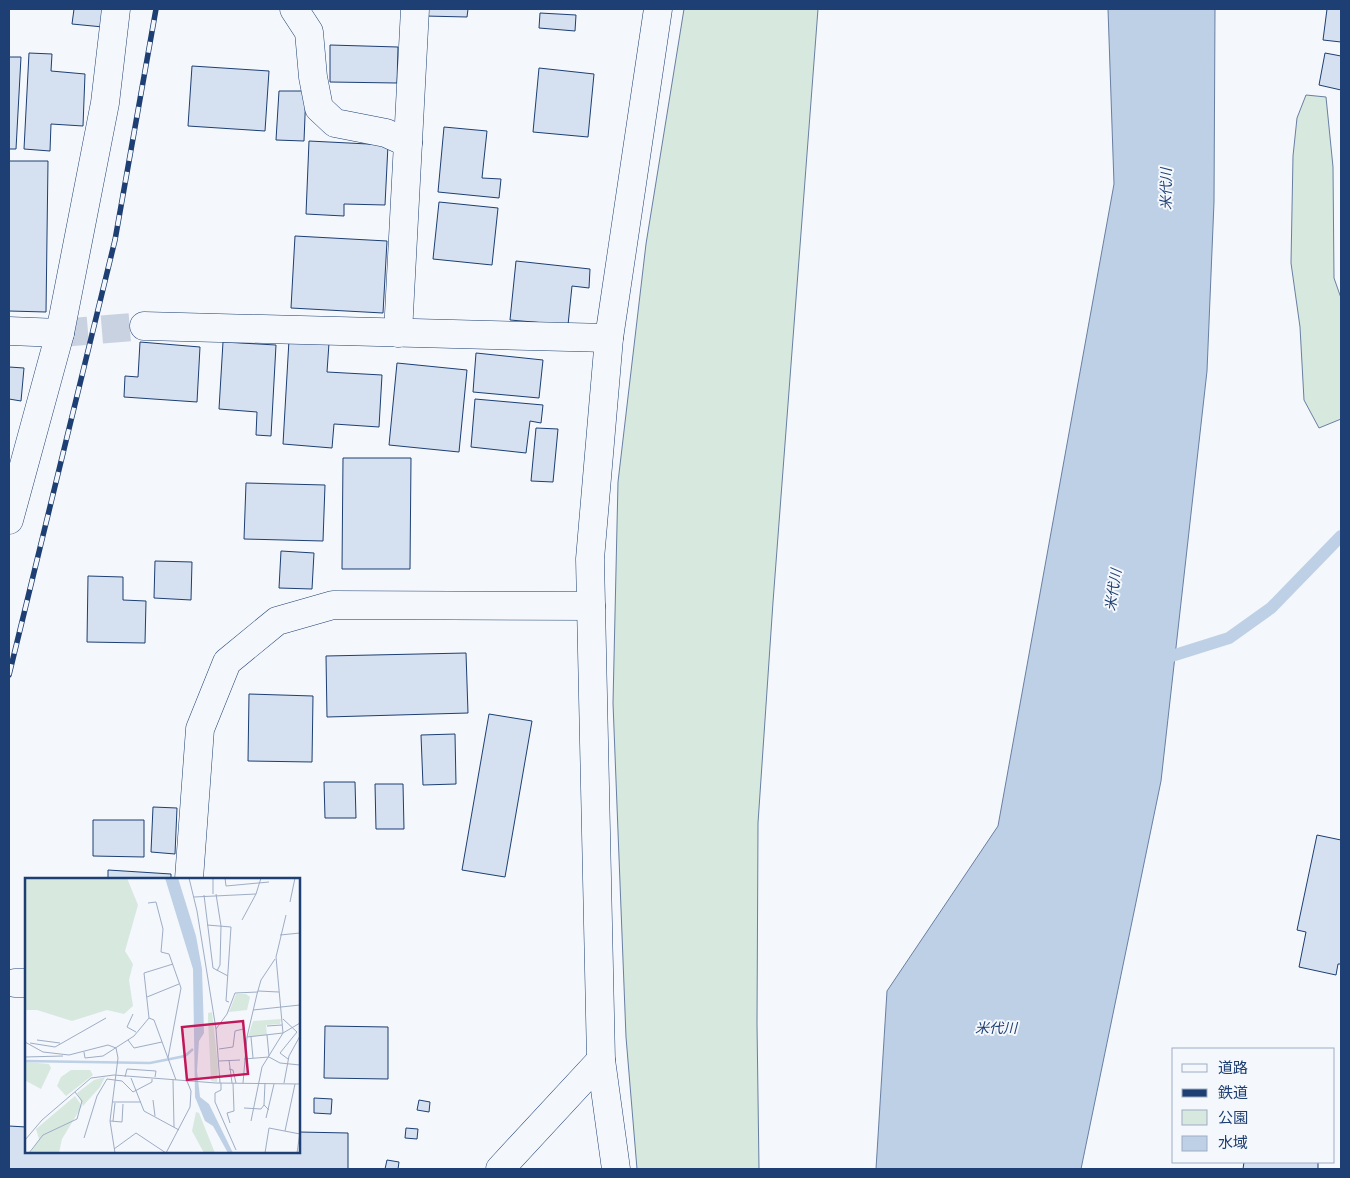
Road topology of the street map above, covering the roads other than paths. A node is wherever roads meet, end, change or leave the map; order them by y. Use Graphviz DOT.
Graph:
graph roads {
  1 [pos="116,9"];
  2 [pos="294,9"];
  3 [pos="415,9"];
  4 [pos="658,9"];
  5 [pos="408,144"];
  6 [pos="144,326"];
  7 [pos="9,331"];
  8 [pos="60,333"];
  9 [pos="398,333"];
  10 [pos="608,338"];
  11 [pos="9,520"];
  12 [pos="591,606"];
  13 [pos="189,878"];
  14 [pos="601,1060"];
  15 [pos="500,1169"];
  16 [pos="616,1169"];
  1 -- 8 [label="street"];
  2 -- 5 [label="street"];
  3 -- 5 [label="street"];
  4 -- 10 [label="street"];
  5 -- 9 [label="street"];
  6 -- 9 [label="street"];
  7 -- 8 [label="street"];
  8 -- 11 [label="street"];
  9 -- 10 [label="street"];
  10 -- 12 [label="street"];
  12 -- 13 [label="street"];
  12 -- 14 [label="street"];
  14 -- 15 [label="street"];
  14 -- 16 [label="street"];
}
